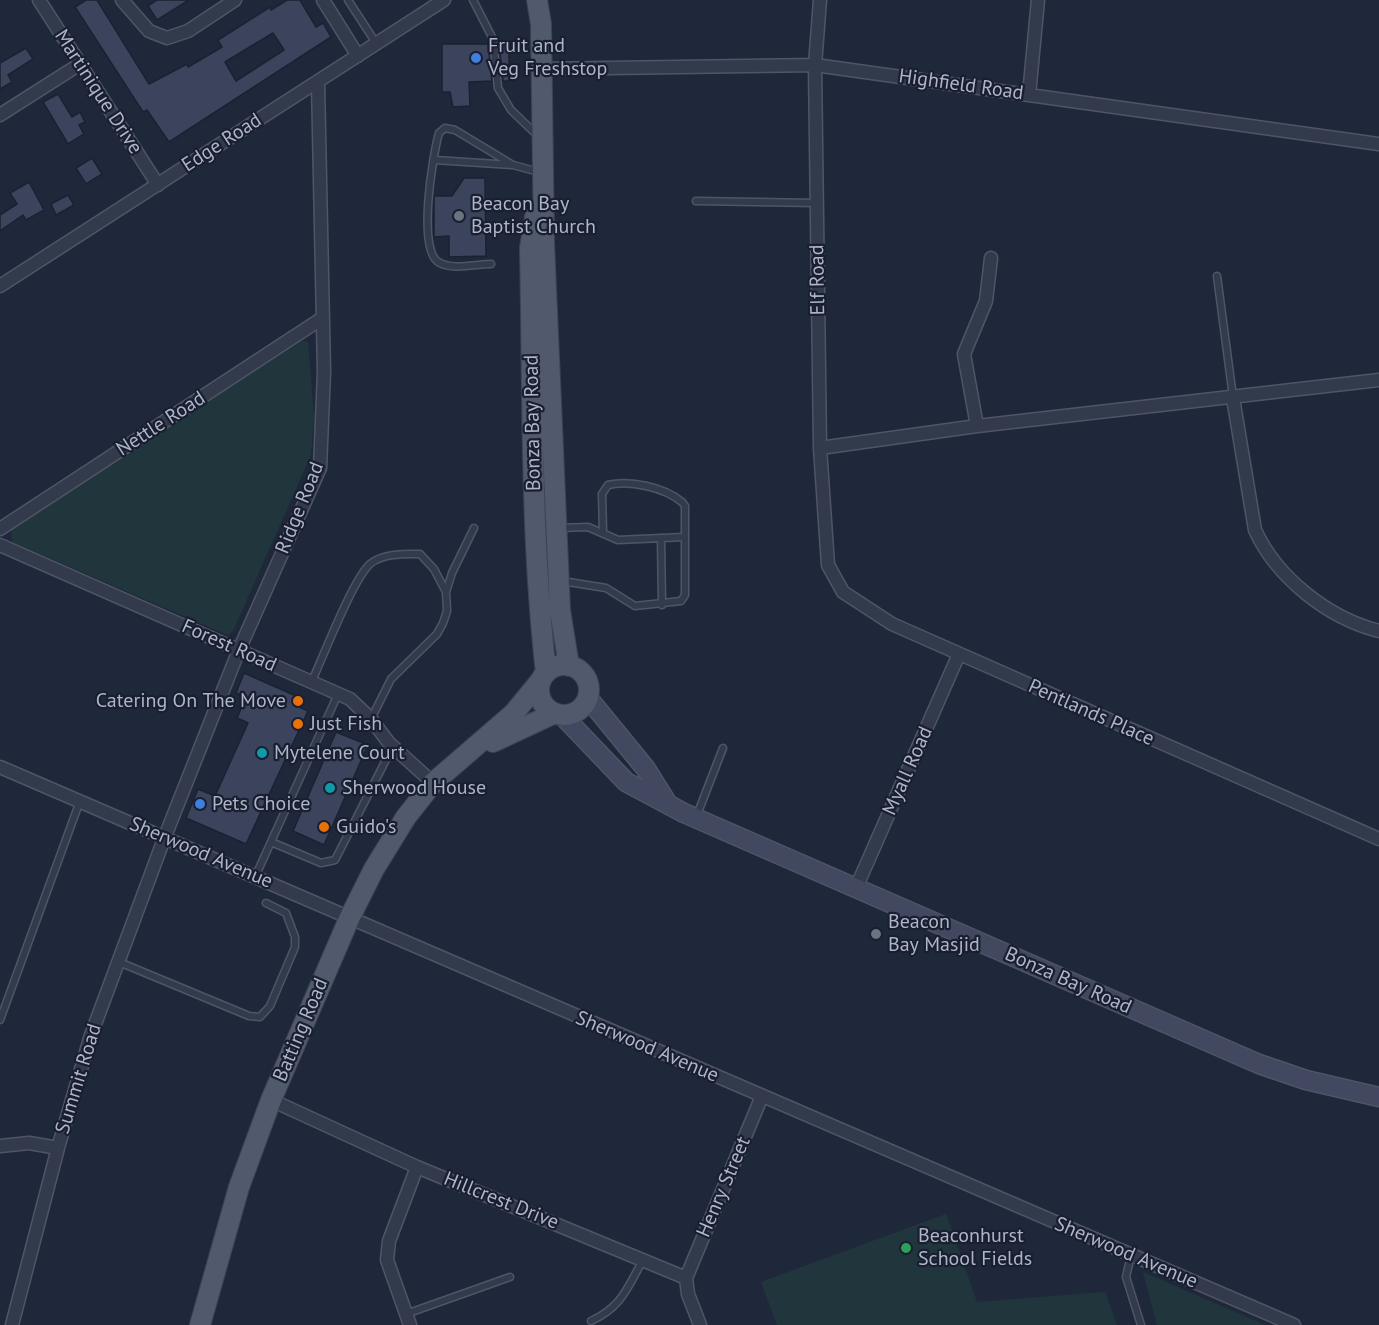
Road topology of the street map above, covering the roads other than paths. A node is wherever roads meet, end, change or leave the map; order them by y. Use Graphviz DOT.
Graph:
graph roads {
  1 [pos="39,0"];
  2 [pos="122,0"];
  3 [pos="235,0"];
  4 [pos="323,0"];
  5 [pos="348,0"];
  6 [pos="444,0"];
  7 [pos="473,0"];
  8 [pos="820,0"];
  9 [pos="1038,0"];
  10 [pos="539,6"];
  11 [pos="376,43"];
  12 [pos="358,56"];
  13 [pos="80,64"];
  14 [pos="815,65"];
  15 [pos="541,69"];
  16 [pos="318,82"];
  17 [pos="1029,95"];
  18 [pos="0,115"];
  19 [pos="542,140"];
  20 [pos="1379,144"];
  21 [pos="435,160"];
  22 [pos="513,165"];
  23 [pos="542,173"];
  24 [pos="158,184"];
  25 [pos="696,201"];
  26 [pos="817,204"];
  27 [pos="991,258"];
  28 [pos="491,264"];
  29 [pos="1217,276"];
  30 [pos="0,286"];
  31 [pos="321,319"];
  32 [pos="1379,380"];
  33 [pos="1233,398"];
  34 [pos="977,426"];
  35 [pos="820,448"];
  36 [pos="474,528"];
  37 [pos="557,528"];
  38 [pos="0,529"];
  39 [pos="603,532"];
  40 [pos="684,537"];
  41 [pos="661,538"];
  42 [pos="0,545"];
  43 [pos="828,559"];
  44 [pos="559,581"];
  45 [pos="446,592"];
  46 [pos="662,605"];
  47 [pos="1379,631"];
  48 [pos="239,650"];
  49 [pos="959,654"];
  50 [pos="569,666"];
  51 [pos="543,676"];
  52 [pos="312,681"];
  53 [pos="338,694"];
  54 [pos="588,698"];
  55 [pos="558,714"];
  56 [pos="371,719"];
  57 [pos="393,746"];
  58 [pos="723,748"];
  59 [pos="457,763"];
  60 [pos="0,767"];
  61 [pos="433,783"];
  62 [pos="80,801"];
  63 [pos="666,801"];
  64 [pos="695,818"];
  65 [pos="164,839"];
  66 [pos="1379,839"];
  67 [pos="271,842"];
  68 [pos="255,875"];
  69 [pos="856,888"];
  70 [pos="266,903"];
  71 [pos="349,919"];
  72 [pos="118,962"];
  73 [pos="0,1020"];
  74 [pos="762,1096"];
  75 [pos="1379,1097"];
  76 [pos="271,1100"];
  77 [pos="0,1146"];
  78 [pos="58,1148"];
  79 [pos="417,1167"];
  80 [pos="1131,1255"];
  81 [pos="643,1260"];
  82 [pos="510,1276"];
  83 [pos="686,1278"];
  84 [pos="407,1320"];
  85 [pos="591,1321"];
  86 [pos="12,1325"];
  87 [pos="200,1325"];
  88 [pos="700,1325"];
  89 [pos="1141,1325"];
  90 [pos="1294,1325"];
  1 -- 13 [label="street, Martinique Drive"];
  2 -- 3 [label="street"];
  4 -- 12 [label="street"];
  5 -- 11 [label="lane"];
  6 -- 11 [label="street, Edge Road"];
  7 -- 19 [label="lane"];
  8 -- 14 [label="street, Elf Road"];
  9 -- 17 [label="street"];
  10 -- 15 [label="main road, Bonza Bay Road"];
  11 -- 12 [label="street, Edge Road"];
  12 -- 16 [label="street, Edge Road"];
  13 -- 18 [label="street"];
  13 -- 24 [label="street, Martinique Drive"];
  14 -- 15 [label="street, Highfield Road"];
  14 -- 17 [label="street, Highfield Road"];
  14 -- 26 [label="street, Elf Road"];
  15 -- 19 [label="main road, Bonza Bay Road"];
  16 -- 24 [label="street, Edge Road"];
  16 -- 31 [label="street, Ridge Road"];
  17 -- 20 [label="street, Highfield Road"];
  19 -- 23 [label="main road, Bonza Bay Road"];
  21 -- 22 [label="lane"];
  21 -- 22 [label="lane"];
  21 -- 28 [label="lane"];
  22 -- 23 [label="lane"];
  23 -- 37 [label="main road, Bonza Bay Road"];
  23 -- 51 [label="main road, Bonza Bay Road"];
  24 -- 30 [label="street, Edge Road"];
  25 -- 26 [label="lane"];
  26 -- 35 [label="street, Elf Road"];
  27 -- 34 [label="street"];
  29 -- 33 [label="lane"];
  31 -- 38 [label="street, Nettle Road"];
  31 -- 48 [label="street, Ridge Road"];
  32 -- 33 [label="street"];
  33 -- 34 [label="street"];
  33 -- 47 [label="street"];
  34 -- 35 [label="street"];
  35 -- 43 [label="street, Elf Road"];
  36 -- 45 [label="lane"];
  37 -- 39 [label="lane"];
  37 -- 44 [label="main road, Bonza Bay Road"];
  39 -- 40 [label="lane"];
  39 -- 41 [label="lane"];
  40 -- 41 [label="lane"];
  40 -- 46 [label="lane"];
  41 -- 46 [label="lane"];
  42 -- 48 [label="street, Forest Road"];
  43 -- 49 [label="street, Pentlands Place"];
  44 -- 46 [label="lane"];
  44 -- 50 [label="main road, Bonza Bay Road"];
  45 -- 52 [label="lane"];
  45 -- 56 [label="lane"];
  48 -- 52 [label="street, Forest Road"];
  48 -- 65 [label="street, Ridge Road"];
  49 -- 66 [label="street, Pentlands Place"];
  49 -- 69 [label="street, Myall Road"];
  50 -- 51 [label="main road"];
  50 -- 54 [label="main road"];
  51 -- 55 [label="main road"];
  51 -- 59 [label="main road, Batting Road"];
  52 -- 53 [label="street, Forest Road"];
  53 -- 56 [label="street, Forest Road"];
  53 -- 67 [label="lane"];
  54 -- 55 [label="main road"];
  54 -- 63 [label="street, Bonza Bay Road"];
  55 -- 59 [label="main road, Batting Road"];
  55 -- 63 [label="street, Bonza Bay Road"];
  56 -- 57 [label="street, Forest Road"];
  57 -- 61 [label="street, Forest Road"];
  57 -- 67 [label="lane"];
  58 -- 64 [label="lane"];
  59 -- 61 [label="main road, Batting Road"];
  60 -- 62 [label="street, Sherwood Avenue"];
  61 -- 71 [label="main road, Batting Road"];
  62 -- 65 [label="street, Sherwood Avenue"];
  62 -- 73 [label="lane"];
  63 -- 64 [label="street, Bonza Bay Road"];
  64 -- 69 [label="street, Bonza Bay Road"];
  65 -- 68 [label="street, Sherwood Avenue"];
  65 -- 72 [label="street, Summit Road"];
  67 -- 68 [label="lane"];
  68 -- 71 [label="street, Sherwood Avenue"];
  69 -- 75 [label="street, Bonza Bay Road"];
  70 -- 72 [label="lane"];
  71 -- 74 [label="street, Sherwood Avenue"];
  71 -- 76 [label="main road, Batting Road"];
  72 -- 78 [label="street, Summit Road"];
  74 -- 80 [label="street, Sherwood Avenue"];
  74 -- 83 [label="street, Henry Street"];
  76 -- 79 [label="street, Hillcrest Drive"];
  76 -- 87 [label="main road, Batting Road"];
  77 -- 78 [label="street"];
  78 -- 86 [label="street, Summit Road"];
  79 -- 81 [label="street, Hillcrest Drive"];
  79 -- 84 [label="street"];
  80 -- 89 [label="lane"];
  80 -- 90 [label="street, Sherwood Avenue"];
  81 -- 83 [label="street, Hillcrest Drive"];
  81 -- 85 [label="lane"];
  82 -- 84 [label="lane"];
  83 -- 88 [label="street"];
}
